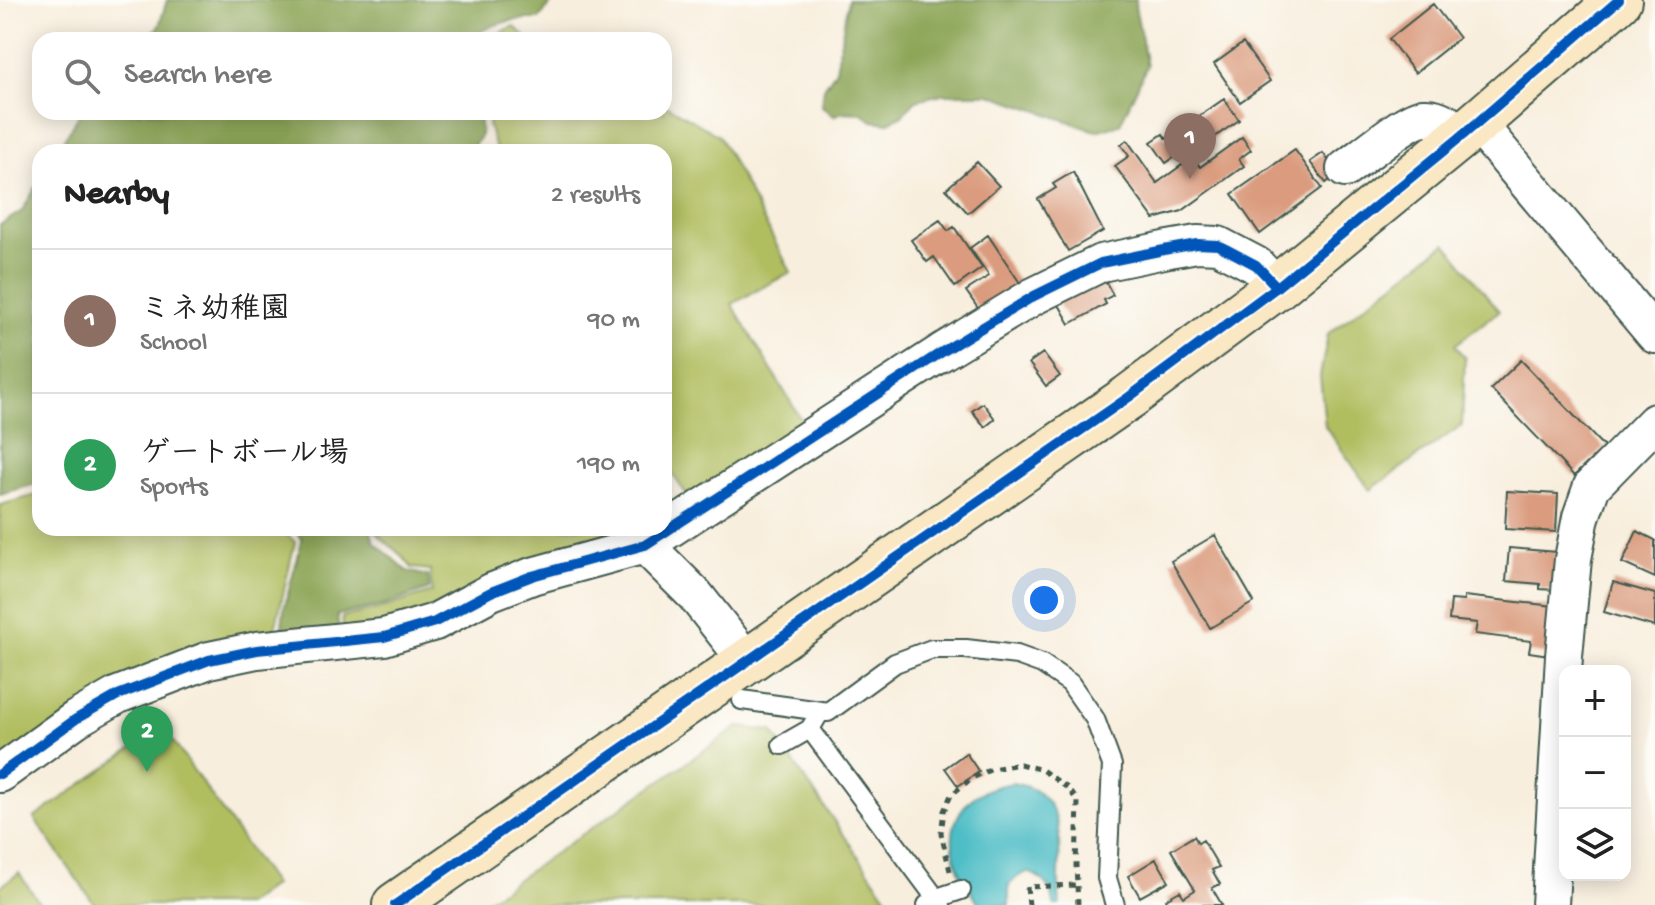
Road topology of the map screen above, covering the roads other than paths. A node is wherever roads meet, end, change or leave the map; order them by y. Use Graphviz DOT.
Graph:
graph roads {
  1 [pos="1619,0"];
  2 [pos="1470,129"];
  3 [pos="1345,169"];
  4 [pos="1277,287"];
  5 [pos="1655,335"];
  6 [pos="1655,422"];
  7 [pos="672,527"];
  8 [pos="659,536"];
  9 [pos="645,545"];
  10 [pos="744,680"];
  11 [pos="820,712"];
  12 [pos="810,729"];
  13 [pos="782,745"];
  14 [pos="0,774"];
  15 [pos="961,890"];
  16 [pos="935,903"];
  17 [pos="395,905"];
  18 [pos="1115,905"];
  19 [pos="1550,905"];
  1 -- 2 [label="street"];
  2 -- 3 [label="street"];
  2 -- 4 [label="street"];
  2 -- 5 [label="street"];
  4 -- 7 [label="street"];
  4 -- 10 [label="street"];
  6 -- 19 [label="street"];
  8 -- 9 [label="street"];
  9 -- 10 [label="street"];
  9 -- 14 [label="street"];
  10 -- 11 [label="lane"];
  10 -- 17 [label="street"];
  11 -- 12 [label="lane"];
  11 -- 18 [label="lane"];
  12 -- 13 [label="lane"];
  12 -- 16 [label="lane"];
  15 -- 16 [label="lane"];
}
